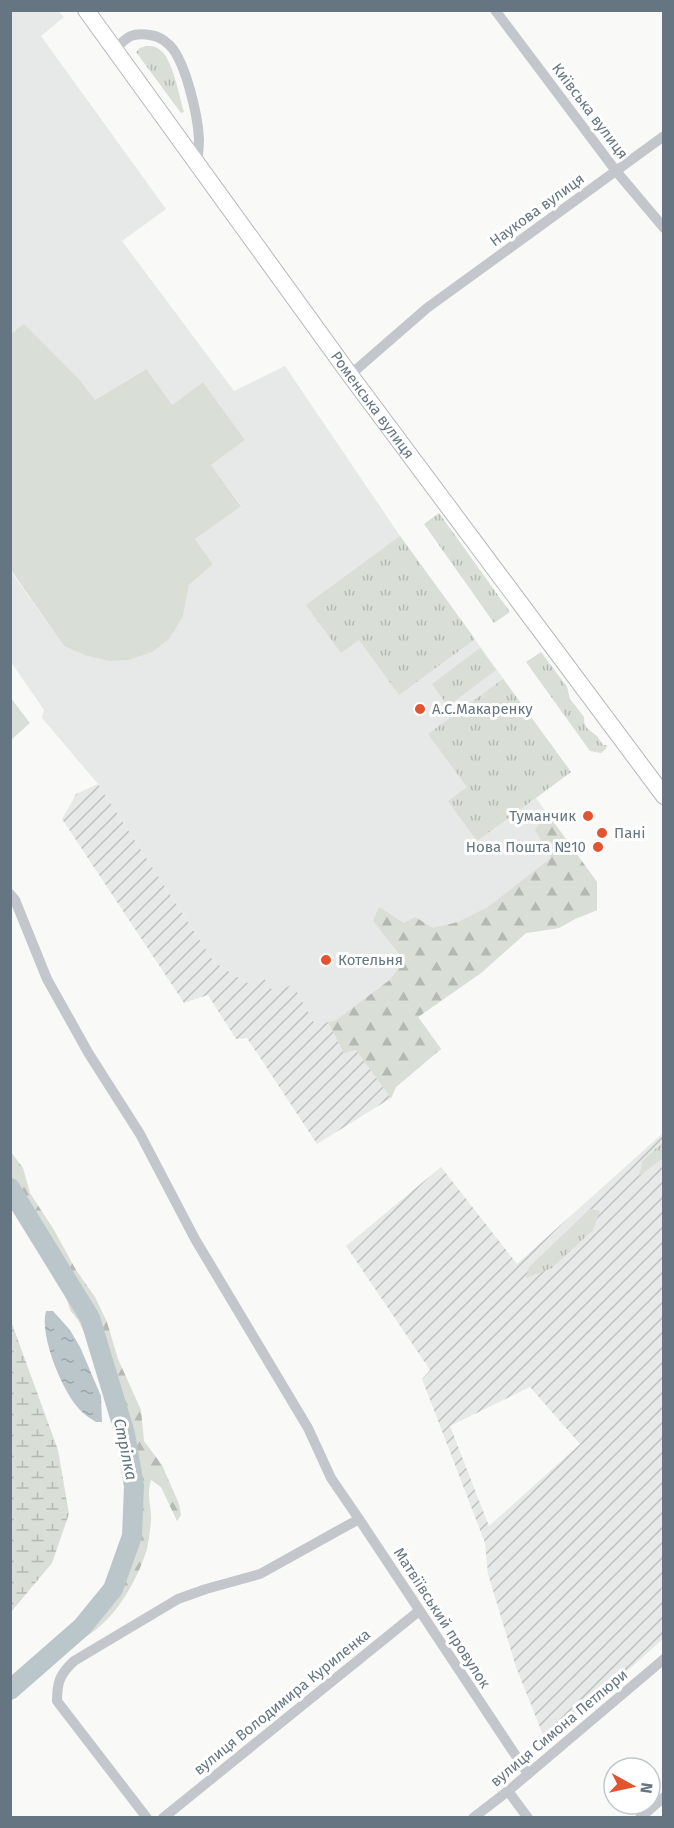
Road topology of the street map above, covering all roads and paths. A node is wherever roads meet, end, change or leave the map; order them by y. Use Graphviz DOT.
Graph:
graph roads {
  1 [pos="86,10"];
  2 [pos="495,10"];
  3 [pos="114,50"];
  4 [pos="663,136"];
  5 [pos="197,162"];
  6 [pos="616,171"];
  7 [pos="663,228"];
  8 [pos="350,375"];
  9 [pos="663,796"];
  10 [pos="10,894"];
  11 [pos="359,1519"];
  12 [pos="419,1611"];
  13 [pos="663,1659"];
  14 [pos="528,1774"];
  15 [pos="508,1791"];
  16 [pos="663,1797"];
  17 [pos="147,1818"];
  18 [pos="163,1818"];
  19 [pos="473,1818"];
  20 [pos="528,1818"];
  21 [pos="640,1818"];
  1 -- 3 [label="main road, Роменська вулиця"];
  2 -- 6 [label="street, Київська вулиця"];
  3 -- 5 [label="main road, Роменська вулиця"];
  3 -- 5 [label="street"];
  4 -- 6 [label="street, Наукова вулиця"];
  5 -- 8 [label="main road, Роменська вулиця"];
  6 -- 7 [label="street, Київська вулиця"];
  6 -- 8 [label="street, Наукова вулиця"];
  8 -- 9 [label="main road, Роменська вулиця"];
  10 -- 11 [label="street, Матвіївський провулок"];
  11 -- 12 [label="street, Матвіївський провулок"];
  11 -- 17 [label="street"];
  12 -- 14 [label="street, Матвіївський провулок"];
  12 -- 18 [label="street, вулиця Володимира Куриленка"];
  13 -- 14 [label="street, вулиця Симона Петлюри"];
  14 -- 15 [label="street, вулиця Симона Петлюри"];
  15 -- 19 [label="street, вулиця Симона Петлюри"];
  15 -- 20 [label="street"];
  16 -- 21 [label="street"];
}
